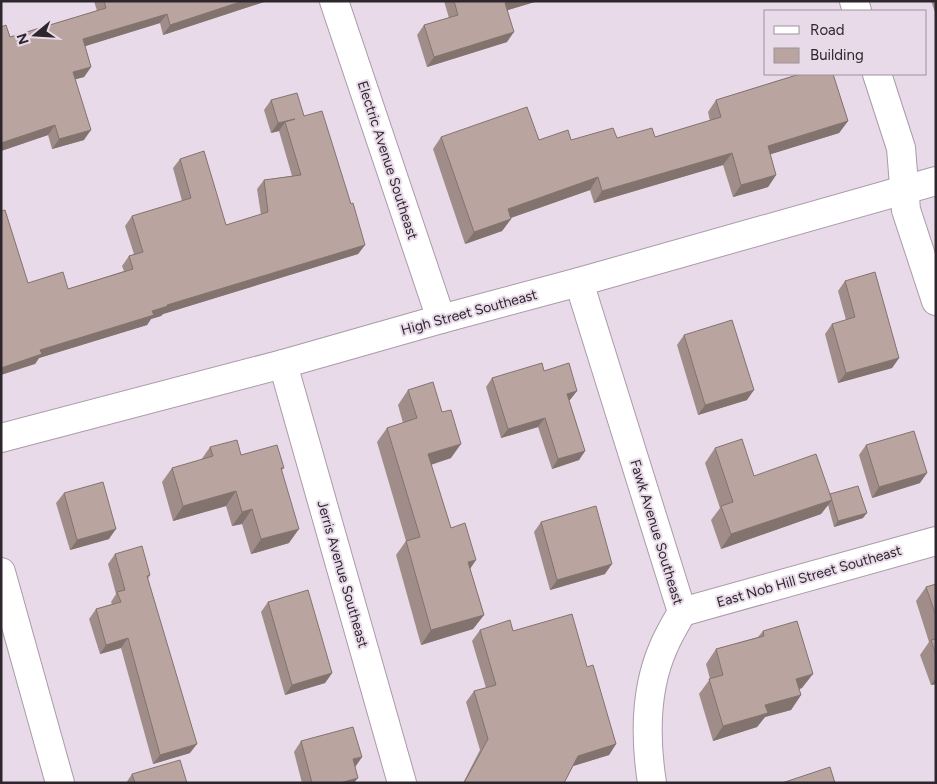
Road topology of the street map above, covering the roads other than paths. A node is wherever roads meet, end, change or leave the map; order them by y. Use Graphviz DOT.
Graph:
graph roads {
  1 [pos="334,1"];
  2 [pos="877,75"];
  3 [pos="936,182"];
  4 [pos="904,190"];
  5 [pos="579,282"];
  6 [pos="936,301"];
  7 [pos="441,319"];
  8 [pos="283,364"];
  9 [pos="1,438"];
  10 [pos="936,541"];
  11 [pos="1,572"];
  12 [pos="682,612"];
  13 [pos="60,783"];
  14 [pos="402,783"];
  15 [pos="652,783"];
  1 -- 7 [label="street, Electric Avenue Southeast"];
  2 -- 4 [label="street"];
  3 -- 4 [label="street, High Street Southeast"];
  4 -- 5 [label="street, High Street Southeast"];
  4 -- 6 [label="street"];
  5 -- 7 [label="street, High Street Southeast"];
  5 -- 12 [label="street, Fawk Avenue Southeast"];
  7 -- 8 [label="street, High Street Southeast"];
  8 -- 9 [label="street, High Street Southeast"];
  8 -- 14 [label="street, Jerris Avenue Southeast"];
  10 -- 12 [label="street, East Nob Hill Street Southeast"];
  11 -- 13 [label="street"];
  12 -- 15 [label="street, Fawk Avenue Southeast"];
}
